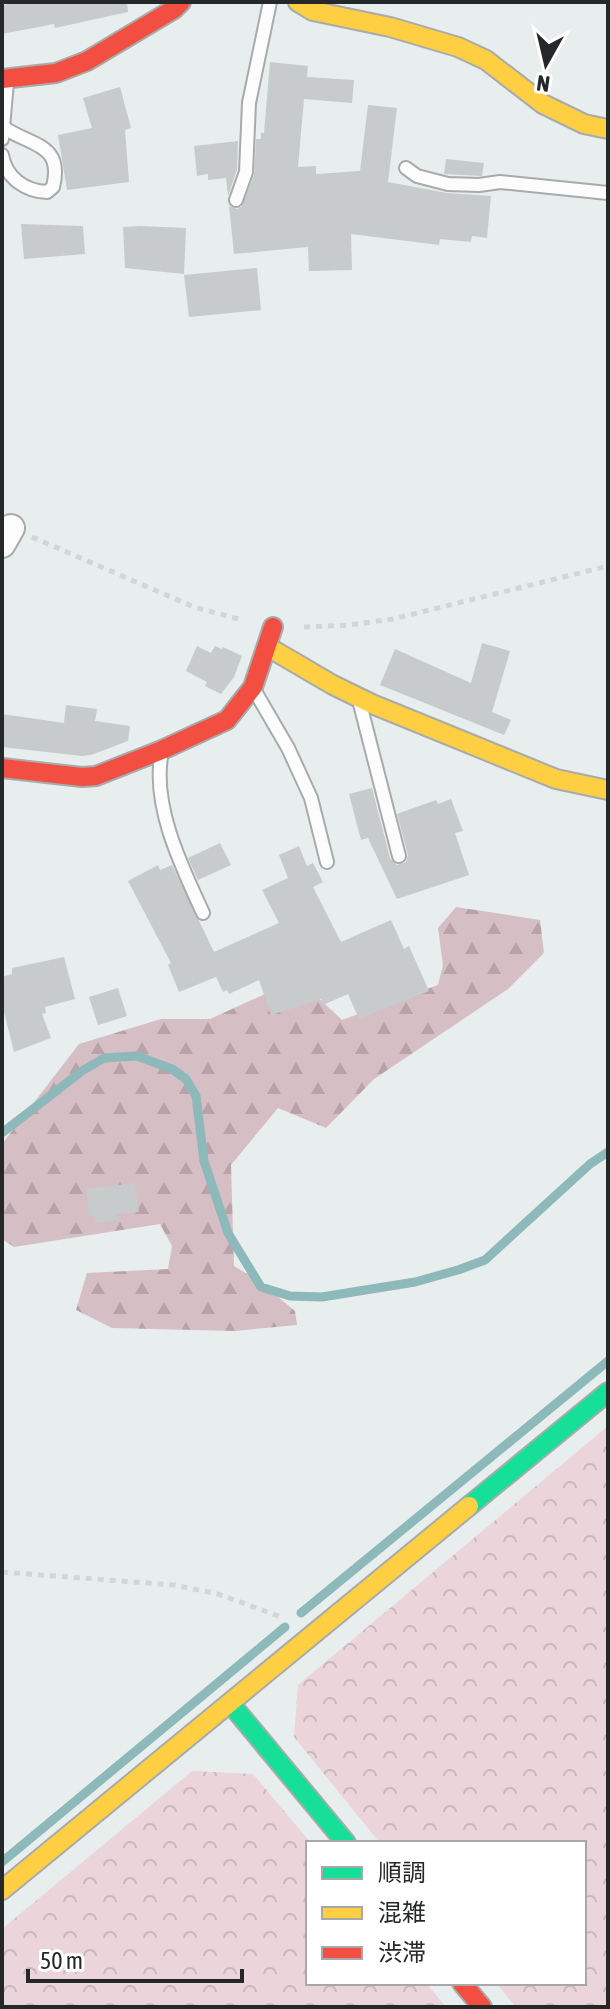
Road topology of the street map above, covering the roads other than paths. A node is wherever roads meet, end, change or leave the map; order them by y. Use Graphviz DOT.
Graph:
graph roads {
  1 [pos="181,2"];
  2 [pos="270,2"];
  3 [pos="298,2"];
  4 [pos="5,79"];
  5 [pos="3,127"];
  6 [pos="608,129"];
  7 [pos="2,139"];
  8 [pos="2,155"];
  9 [pos="406,168"];
  10 [pos="608,193"];
  11 [pos="236,200"];
  12 [pos="273,625"];
  13 [pos="268,647"];
  14 [pos="253,687"];
  15 [pos="358,697"];
  16 [pos="162,750"];
  17 [pos="2,768"];
  18 [pos="608,790"];
  19 [pos="399,856"];
  20 [pos="327,862"];
  21 [pos="203,913"];
  22 [pos="608,1392"];
  23 [pos="230,1703"];
  24 [pos="344,1841"];
  25 [pos="2,1890"];
  26 [pos="464,1985"];
  27 [pos="482,2007"];
  1 -- 4 [label="street"];
  2 -- 11 [label="lane"];
  3 -- 6 [label="street"];
  4 -- 5 [label="lane"];
  5 -- 7 [label="lane"];
  5 -- 8 [label="lane"];
  9 -- 10 [label="lane"];
  12 -- 13 [label="street"];
  13 -- 14 [label="street"];
  13 -- 15 [label="street"];
  14 -- 16 [label="street"];
  14 -- 20 [label="lane"];
  15 -- 18 [label="street"];
  15 -- 19 [label="lane"];
  16 -- 17 [label="street"];
  16 -- 21 [label="lane"];
  22 -- 23 [label="street"];
  23 -- 24 [label="street"];
  23 -- 25 [label="street"];
  26 -- 27 [label="street"];
}
